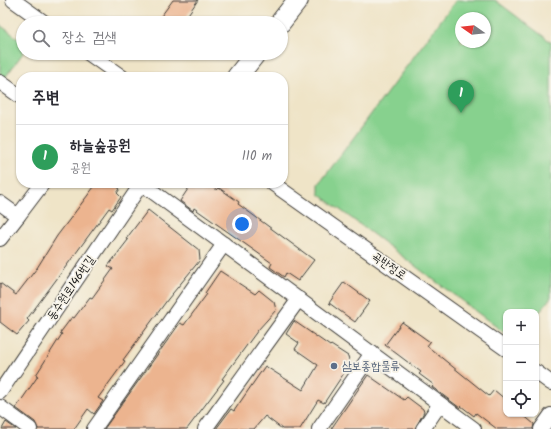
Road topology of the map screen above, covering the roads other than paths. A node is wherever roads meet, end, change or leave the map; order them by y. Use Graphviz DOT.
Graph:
graph roads {
  1 [pos="13,0"];
  2 [pos="298,0"];
  3 [pos="36,16"];
  4 [pos="285,16"];
  5 [pos="98,60"];
  6 [pos="250,60"];
  7 [pos="115,72"];
  8 [pos="241,72"];
  9 [pos="0,82"];
  10 [pos="16,93"];
  11 [pos="40,188"];
  12 [pos="138,188"];
  13 [pos="148,188"];
  14 [pos="279,188"];
  15 [pos="0,203"];
  16 [pos="18,216"];
  17 [pos="0,239"];
  18 [pos="224,244"];
  19 [pos="299,299"];
  20 [pos="503,346"];
  21 [pos="372,353"];
  22 [pos="539,374"];
  23 [pos="551,383"];
  24 [pos="0,392"];
  25 [pos="440,404"];
  26 [pos="0,407"];
  27 [pos="551,414"];
  28 [pos="30,429"];
  29 [pos="94,429"];
  30 [pos="205,429"];
  31 [pos="318,429"];
  32 [pos="423,429"];
  33 [pos="474,429"];
  34 [pos="541,429"];
  1 -- 3 [label="street"];
  2 -- 4 [label="street"];
  5 -- 7 [label="street"];
  6 -- 8 [label="street"];
  9 -- 10 [label="street"];
  11 -- 16 [label="street"];
  12 -- 24 [label="street, 동수원로146번길"];
  13 -- 18 [label="street, 동수원로146번길"];
  14 -- 20 [label="street, 곡반정로"];
  15 -- 16 [label="street"];
  16 -- 17 [label="street"];
  18 -- 19 [label="street, 동수원로146번길"];
  18 -- 29 [label="street"];
  19 -- 21 [label="street, 동수원로146번길"];
  19 -- 30 [label="street"];
  21 -- 25 [label="street, 동수원로146번길"];
  21 -- 31 [label="street"];
  22 -- 23 [label="street"];
  25 -- 32 [label="street"];
  25 -- 33 [label="street, 동수원로146번길"];
  26 -- 28 [label="street"];
  27 -- 34 [label="street"];
}
